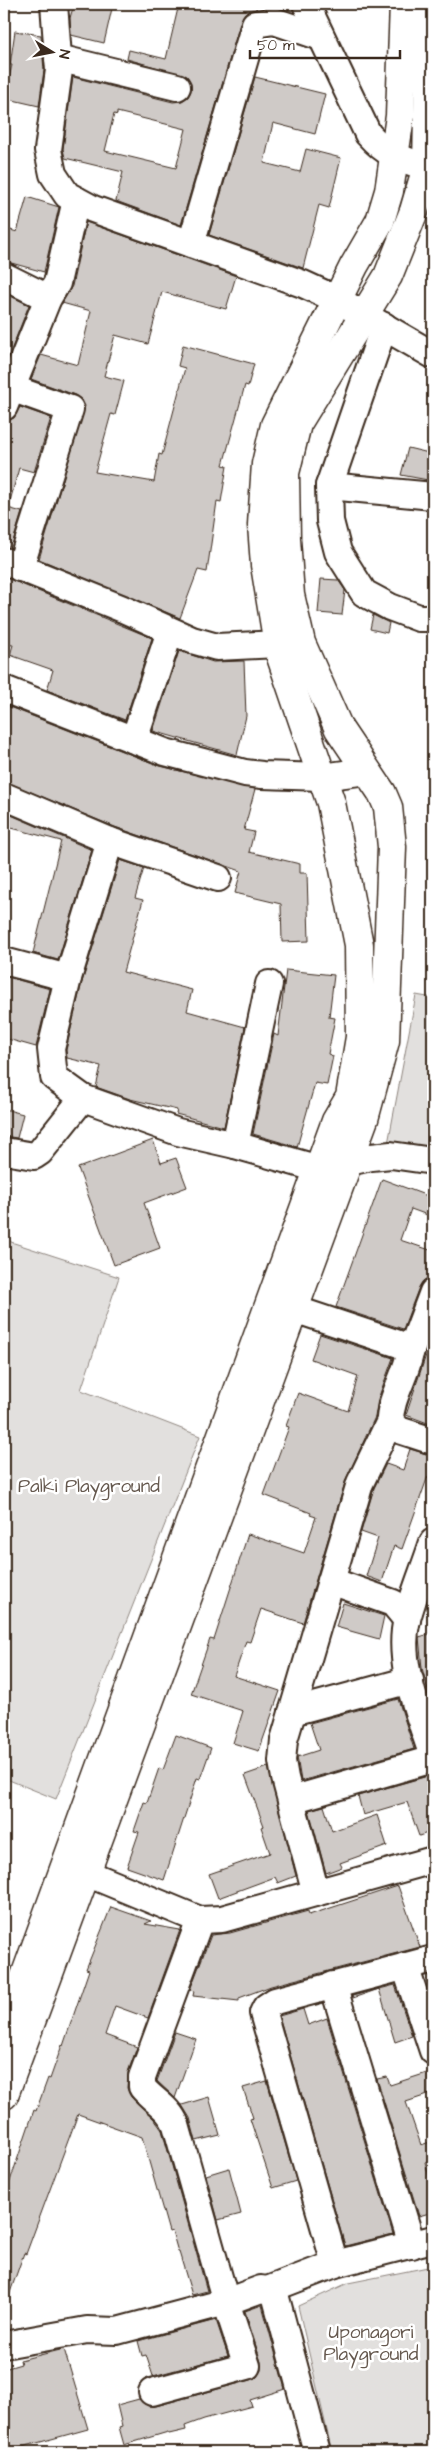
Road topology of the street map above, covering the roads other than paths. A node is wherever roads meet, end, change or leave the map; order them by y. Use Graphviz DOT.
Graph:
graph roads {
  1 [pos="54,4"];
  2 [pos="306,4"];
  3 [pos="404,4"];
  4 [pos="430,4"];
  5 [pos="321,37"];
  6 [pos="58,58"];
  7 [pos="178,87"];
  8 [pos="394,157"];
  9 [pos="427,167"];
  10 [pos="76,200"];
  11 [pos="191,244"];
  12 [pos="4,276"];
  13 [pos="48,298"];
  14 [pos="338,300"];
  15 [pos="374,320"];
  16 [pos="433,355"];
  17 [pos="8,397"];
  18 [pos="329,486"];
  19 [pos="433,496"];
  20 [pos="12,565"];
  21 [pos="433,618"];
  22 [pos="170,632"];
  23 [pos="278,644"];
  24 [pos="4,689"];
  25 [pos="134,740"];
  26 [pos="367,771"];
  27 [pos="322,777"];
  28 [pos="4,796"];
  29 [pos="110,841"];
  30 [pos="218,878"];
  31 [pos="4,961"];
  32 [pos="68,978"];
  33 [pos="269,984"];
  34 [pos="83,1098"];
  35 [pos="235,1145"];
  36 [pos="4,1152"];
  37 [pos="433,1161"];
  38 [pos="348,1162"];
  39 [pos="319,1169"];
  40 [pos="433,1292"];
  41 [pos="294,1309"];
  42 [pos="410,1353"];
  43 [pos="246,1407"];
  44 [pos="390,1421"];
  45 [pos="433,1441"];
  46 [pos="433,1542"];
  47 [pos="427,1578"];
  48 [pos="331,1582"];
  49 [pos="407,1620"];
  50 [pos="410,1680"];
  51 [pos="292,1712"];
  52 [pos="433,1758"];
  53 [pos="291,1800"];
  54 [pos="433,1860"];
  55 [pos="76,1869"];
  56 [pos="316,1893"];
  57 [pos="200,1920"];
  58 [pos="433,1959"];
  59 [pos="405,1966"];
  60 [pos="333,1985"];
  61 [pos="4,2034"];
  62 [pos="433,2051"];
  63 [pos="4,2095"];
  64 [pos="422,2242"];
  65 [pos="336,2264"];
  66 [pos="270,2290"];
  67 [pos="226,2302"];
  68 [pos="4,2345"];
  69 [pos="152,2392"];
  70 [pos="316,2452"];
  1 -- 6 [label="street"];
  2 -- 5 [label="street"];
  3 -- 8 [label="main road"];
  4 -- 9 [label="main road"];
  5 -- 8 [label="street"];
  5 -- 11 [label="street"];
  6 -- 7 [label="street"];
  6 -- 10 [label="street"];
  8 -- 9 [label="street"];
  8 -- 14 [label="main road"];
  9 -- 15 [label="main road"];
  10 -- 11 [label="street"];
  10 -- 13 [label="street"];
  11 -- 14 [label="street"];
  12 -- 13 [label="street"];
  13 -- 17 [label="street"];
  14 -- 15 [label="street"];
  14 -- 23 [label="main road"];
  15 -- 16 [label="street"];
  15 -- 18 [label="street"];
  15 -- 26 [label="main road"];
  17 -- 20 [label="street"];
  18 -- 19 [label="street"];
  18 -- 21 [label="street"];
  20 -- 22 [label="street"];
  22 -- 23 [label="street"];
  22 -- 25 [label="street"];
  23 -- 27 [label="main road"];
  24 -- 25 [label="street"];
  25 -- 27 [label="street"];
  26 -- 27 [label="street"];
  26 -- 38 [label="main road"];
  27 -- 39 [label="main road"];
  28 -- 29 [label="street"];
  29 -- 30 [label="street"];
  29 -- 32 [label="street"];
  31 -- 32 [label="street"];
  32 -- 34 [label="street"];
  33 -- 35 [label="street"];
  34 -- 35 [label="street"];
  34 -- 36 [label="street"];
  35 -- 39 [label="street"];
  37 -- 38 [label="street"];
  38 -- 39 [label="street"];
  38 -- 41 [label="main road"];
  39 -- 43 [label="main road"];
  40 -- 42 [label="street"];
  41 -- 42 [label="street"];
  41 -- 43 [label="main road"];
  42 -- 44 [label="street"];
  43 -- 55 [label="main road"];
  44 -- 45 [label="street"];
  44 -- 48 [label="street"];
  46 -- 47 [label="street"];
  47 -- 49 [label="street"];
  48 -- 49 [label="street"];
  48 -- 51 [label="street"];
  49 -- 50 [label="street"];
  50 -- 51 [label="street"];
  50 -- 52 [label="street"];
  51 -- 53 [label="street"];
  52 -- 53 [label="street"];
  53 -- 56 [label="street"];
  54 -- 56 [label="street"];
  55 -- 57 [label="street"];
  55 -- 61 [label="main road"];
  55 -- 63 [label="main road"];
  56 -- 57 [label="street"];
  57 -- 67 [label="street"];
  58 -- 59 [label="street"];
  59 -- 60 [label="street"];
  59 -- 62 [label="street"];
  60 -- 64 [label="street"];
  60 -- 65 [label="street"];
  64 -- 65 [label="street"];
  65 -- 66 [label="street"];
  66 -- 67 [label="street"];
  66 -- 70 [label="street"];
  67 -- 68 [label="street"];
  67 -- 69 [label="street"];
}
